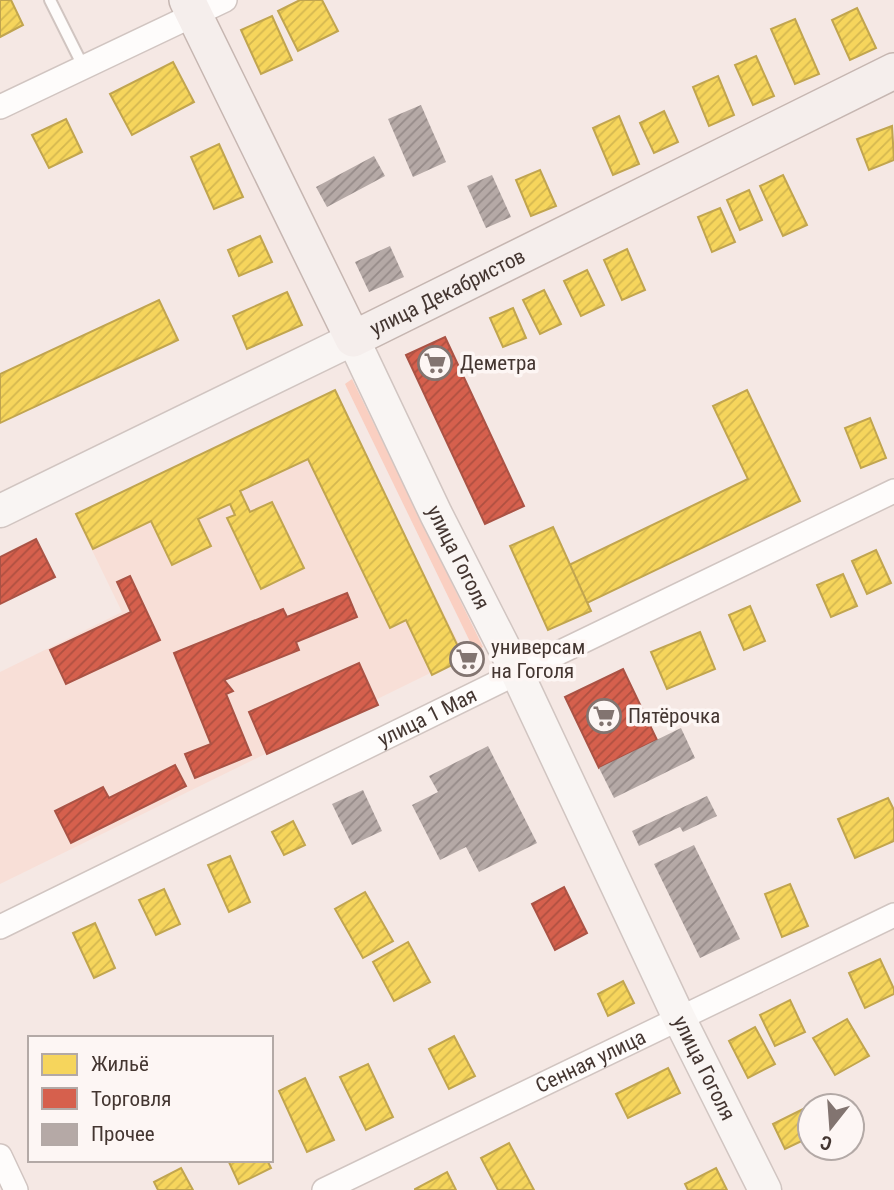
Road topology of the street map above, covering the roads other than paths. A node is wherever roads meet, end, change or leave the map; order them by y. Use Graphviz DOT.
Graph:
graph roads {
  1 [pos="50,0"];
  2 [pos="225,0"];
  3 [pos="190,8"];
  4 [pos="84,68"];
  5 [pos="894,71"];
  6 [pos="0,107"];
  7 [pos="353,339"];
  8 [pos="894,491"];
  9 [pos="0,511"];
  10 [pos="517,673"];
  11 [pos="894,915"];
  12 [pos="0,927"];
  13 [pos="680,1020"];
  14 [pos="0,1156"];
  15 [pos="16,1190"];
  16 [pos="324,1190"];
  17 [pos="765,1190"];
  1 -- 4 [label="lane"];
  2 -- 3 [label="street"];
  3 -- 4 [label="street"];
  3 -- 7 [label="main road, улица Гоголя"];
  4 -- 6 [label="street"];
  5 -- 7 [label="main road, улица Декабристов"];
  7 -- 9 [label="street, улица Декабристов"];
  7 -- 10 [label="street, улица Гоголя"];
  8 -- 10 [label="street, улица 1 Мая"];
  10 -- 12 [label="street, улица 1 Мая"];
  10 -- 13 [label="street, улица Гоголя"];
  11 -- 13 [label="street, Сенная улица"];
  13 -- 16 [label="street, Сенная улица"];
  13 -- 17 [label="street, улица Гоголя"];
  14 -- 15 [label="street"];
}
